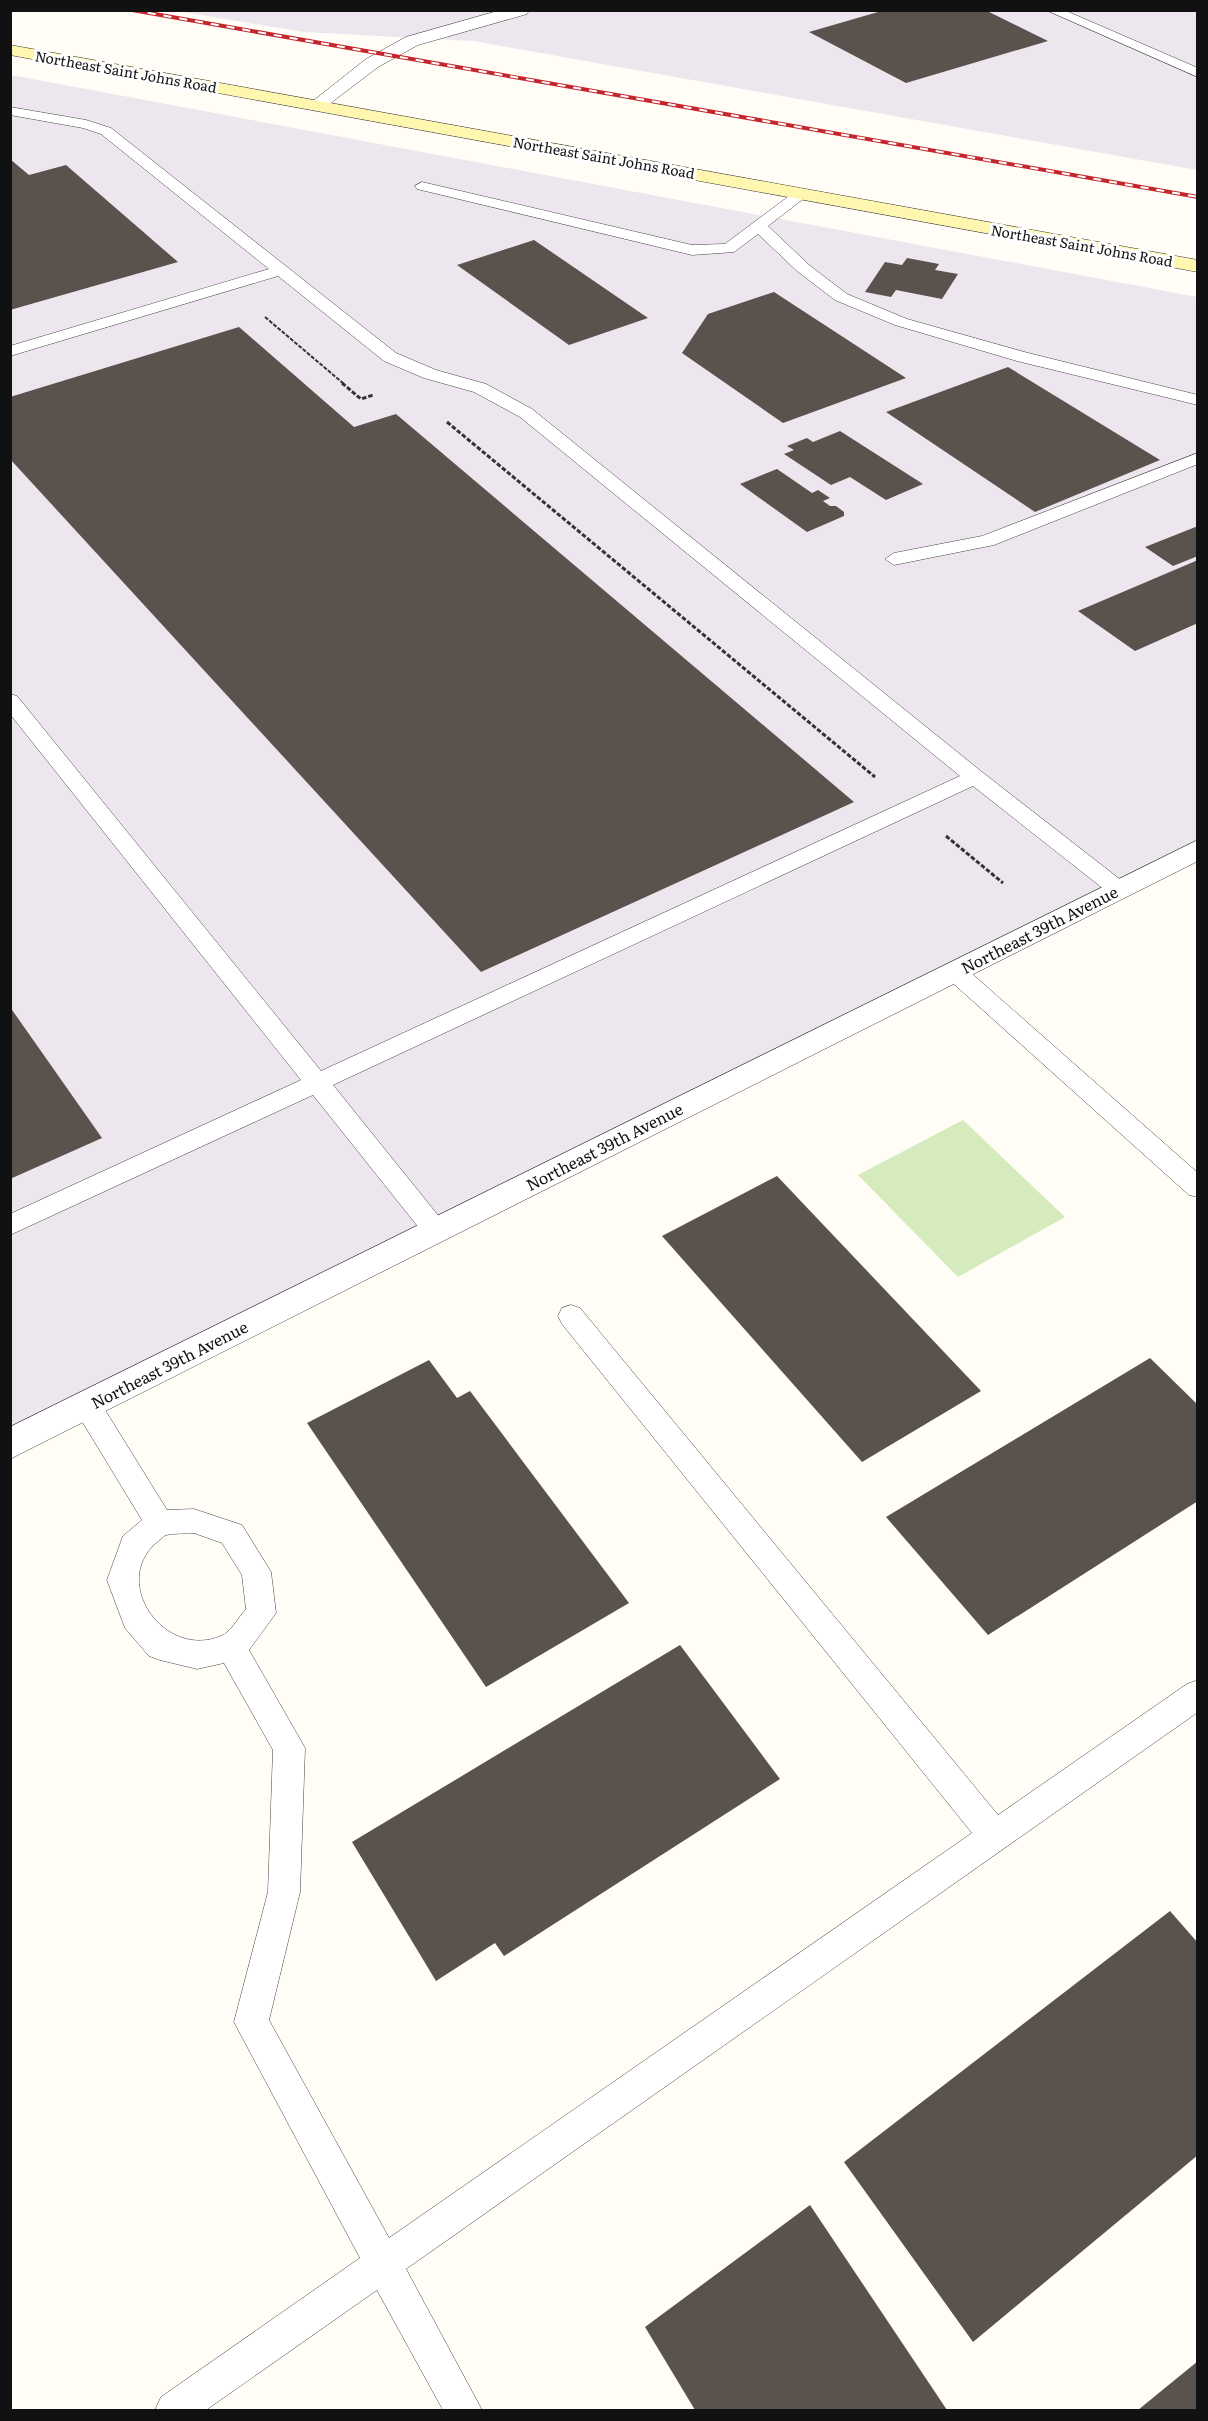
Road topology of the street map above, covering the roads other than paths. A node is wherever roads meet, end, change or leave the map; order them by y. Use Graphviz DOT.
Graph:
graph roads {
  1 [pos="521,10"];
  2 [pos="1052,10"];
  3 [pos="10,50"];
  4 [pos="1197,73"];
  5 [pos="317,105"];
  6 [pos="10,111"];
  7 [pos="422,186"];
  8 [pos="802,193"];
  9 [pos="759,226"];
  10 [pos="1197,266"];
  11 [pos="281,270"];
  12 [pos="10,351"];
  13 [pos="1197,400"];
  14 [pos="1197,458"];
  15 [pos="894,559"];
  16 [pos="10,700"];
  17 [pos="975,777"];
  18 [pos="1197,849"];
  19 [pos="1118,889"];
  20 [pos="954,971"];
  21 [pos="317,1083"];
  22 [pos="1197,1188"];
  23 [pos="10,1225"];
  24 [pos="436,1231"];
  25 [pos="571,1316"];
  26 [pos="87,1406"];
  27 [pos="10,1443"];
  28 [pos="159,1523"];
  29 [pos="232,1648"];
  30 [pos="1197,1694"];
  31 [pos="995,1836"];
  32 [pos="384,2265"];
  33 [pos="174,2410"];
  34 [pos="463,2410"];
  1 -- 5 [label="street"];
  2 -- 4 [label="lane"];
  3 -- 5 [label="main road, Northeast Saint Johns Road"];
  5 -- 8 [label="main road, Northeast Saint Johns Road"];
  6 -- 11 [label="lane"];
  7 -- 9 [label="lane"];
  8 -- 9 [label="lane"];
  8 -- 10 [label="main road, Northeast Saint Johns Road"];
  9 -- 13 [label="lane"];
  11 -- 12 [label="lane"];
  11 -- 17 [label="lane"];
  14 -- 15 [label="lane"];
  16 -- 21 [label="lane"];
  17 -- 19 [label="lane"];
  17 -- 21 [label="lane"];
  18 -- 19 [label="street, Northeast 39th Avenue"];
  19 -- 20 [label="street, Northeast 39th Avenue"];
  20 -- 22 [label="lane"];
  20 -- 24 [label="street, Northeast 39th Avenue"];
  21 -- 23 [label="lane"];
  21 -- 24 [label="lane"];
  24 -- 26 [label="street, Northeast 39th Avenue"];
  25 -- 31 [label="lane"];
  26 -- 27 [label="street, Northeast 39th Avenue"];
  26 -- 28 [label="lane"];
  28 -- 29 [label="lane"];
  28 -- 29 [label="lane"];
  29 -- 32 [label="lane"];
  30 -- 31 [label="lane"];
  31 -- 32 [label="lane"];
  32 -- 33 [label="lane"];
  32 -- 34 [label="lane"];
}
